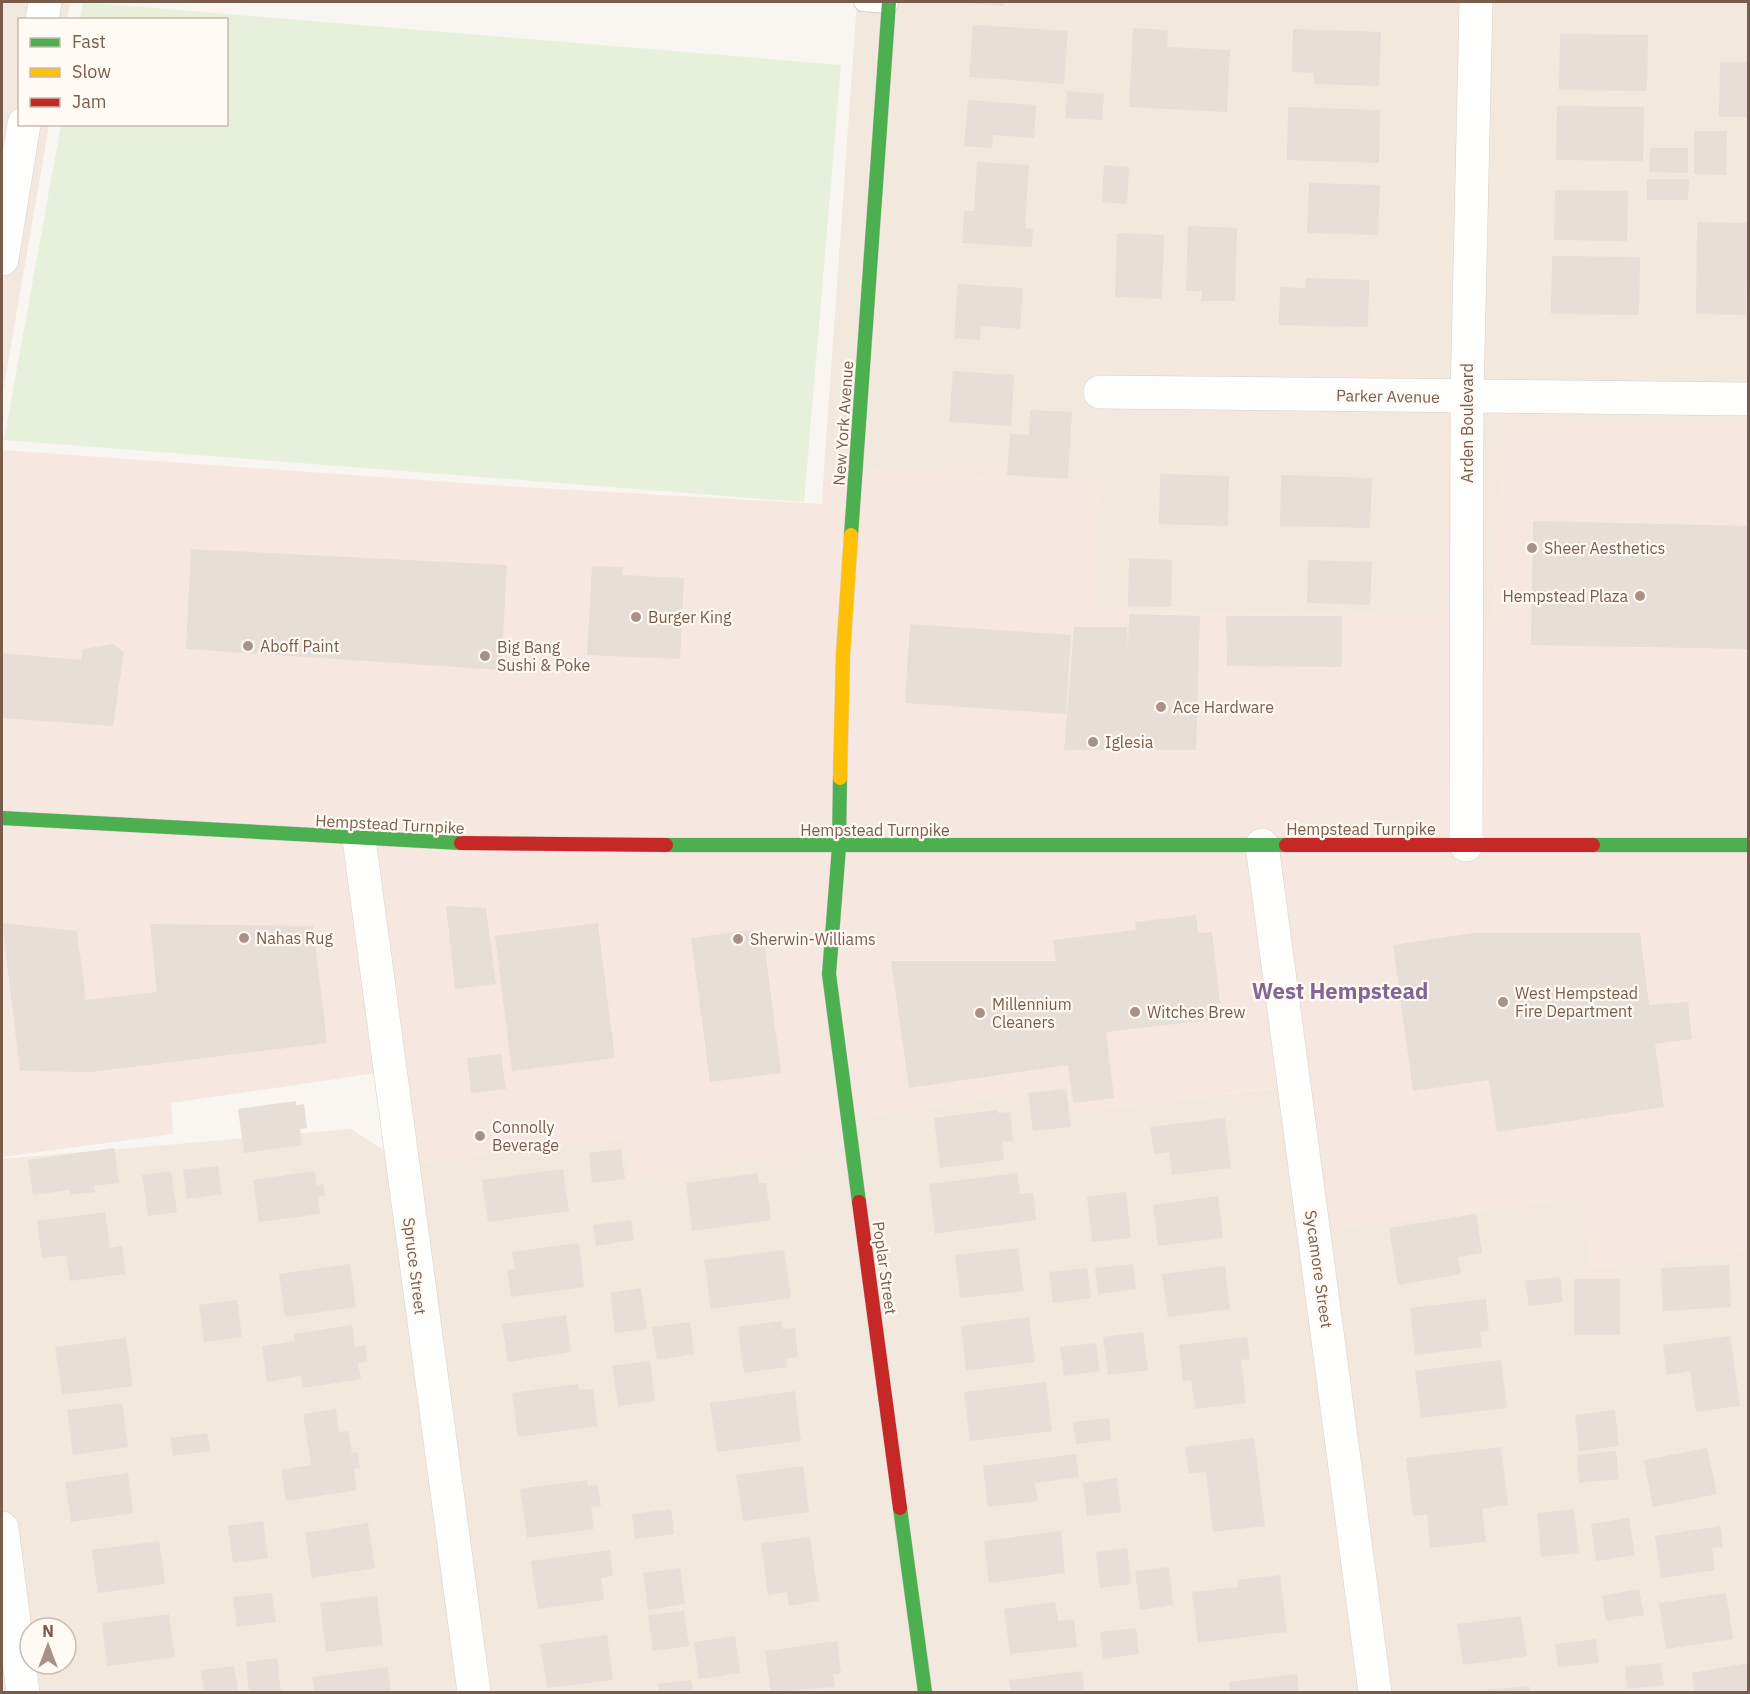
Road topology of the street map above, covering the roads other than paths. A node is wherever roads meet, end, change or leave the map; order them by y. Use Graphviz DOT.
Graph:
graph roads {
  1 [pos="45,2"];
  2 [pos="863,2"];
  3 [pos="1476,2"];
  4 [pos="889,3"];
  5 [pos="42,18"];
  6 [pos="24,126"];
  7 [pos="2,259"];
  8 [pos="1100,392"];
  9 [pos="1467,397"];
  10 [pos="1749,399"];
  11 [pos="2,818"];
  12 [pos="359,840"];
  13 [pos="1262,845"];
  14 [pos="1466,845"];
  15 [pos="1749,845"];
  16 [pos="839,847"];
  17 [pos="2,1528"];
  18 [pos="23,1692"];
  19 [pos="474,1692"];
  20 [pos="925,1692"];
  21 [pos="1375,1692"];
  1 -- 5 [label="street"];
  2 -- 4 [label="lane"];
  3 -- 9 [label="street, Arden Boulevard"];
  4 -- 16 [label="main road, New York Avenue"];
  6 -- 7 [label="street"];
  8 -- 9 [label="street, Parker Avenue"];
  9 -- 10 [label="street, Parker Avenue"];
  9 -- 14 [label="street, Arden Boulevard"];
  11 -- 12 [label="main road, Hempstead Turnpike"];
  12 -- 16 [label="main road, Hempstead Turnpike"];
  12 -- 19 [label="street, Spruce Street"];
  13 -- 14 [label="main road, Hempstead Turnpike"];
  13 -- 16 [label="main road, Hempstead Turnpike"];
  13 -- 21 [label="street, Sycamore Street"];
  14 -- 15 [label="main road, Hempstead Turnpike"];
  16 -- 20 [label="main road, Poplar Street"];
  17 -- 18 [label="street"];
}
